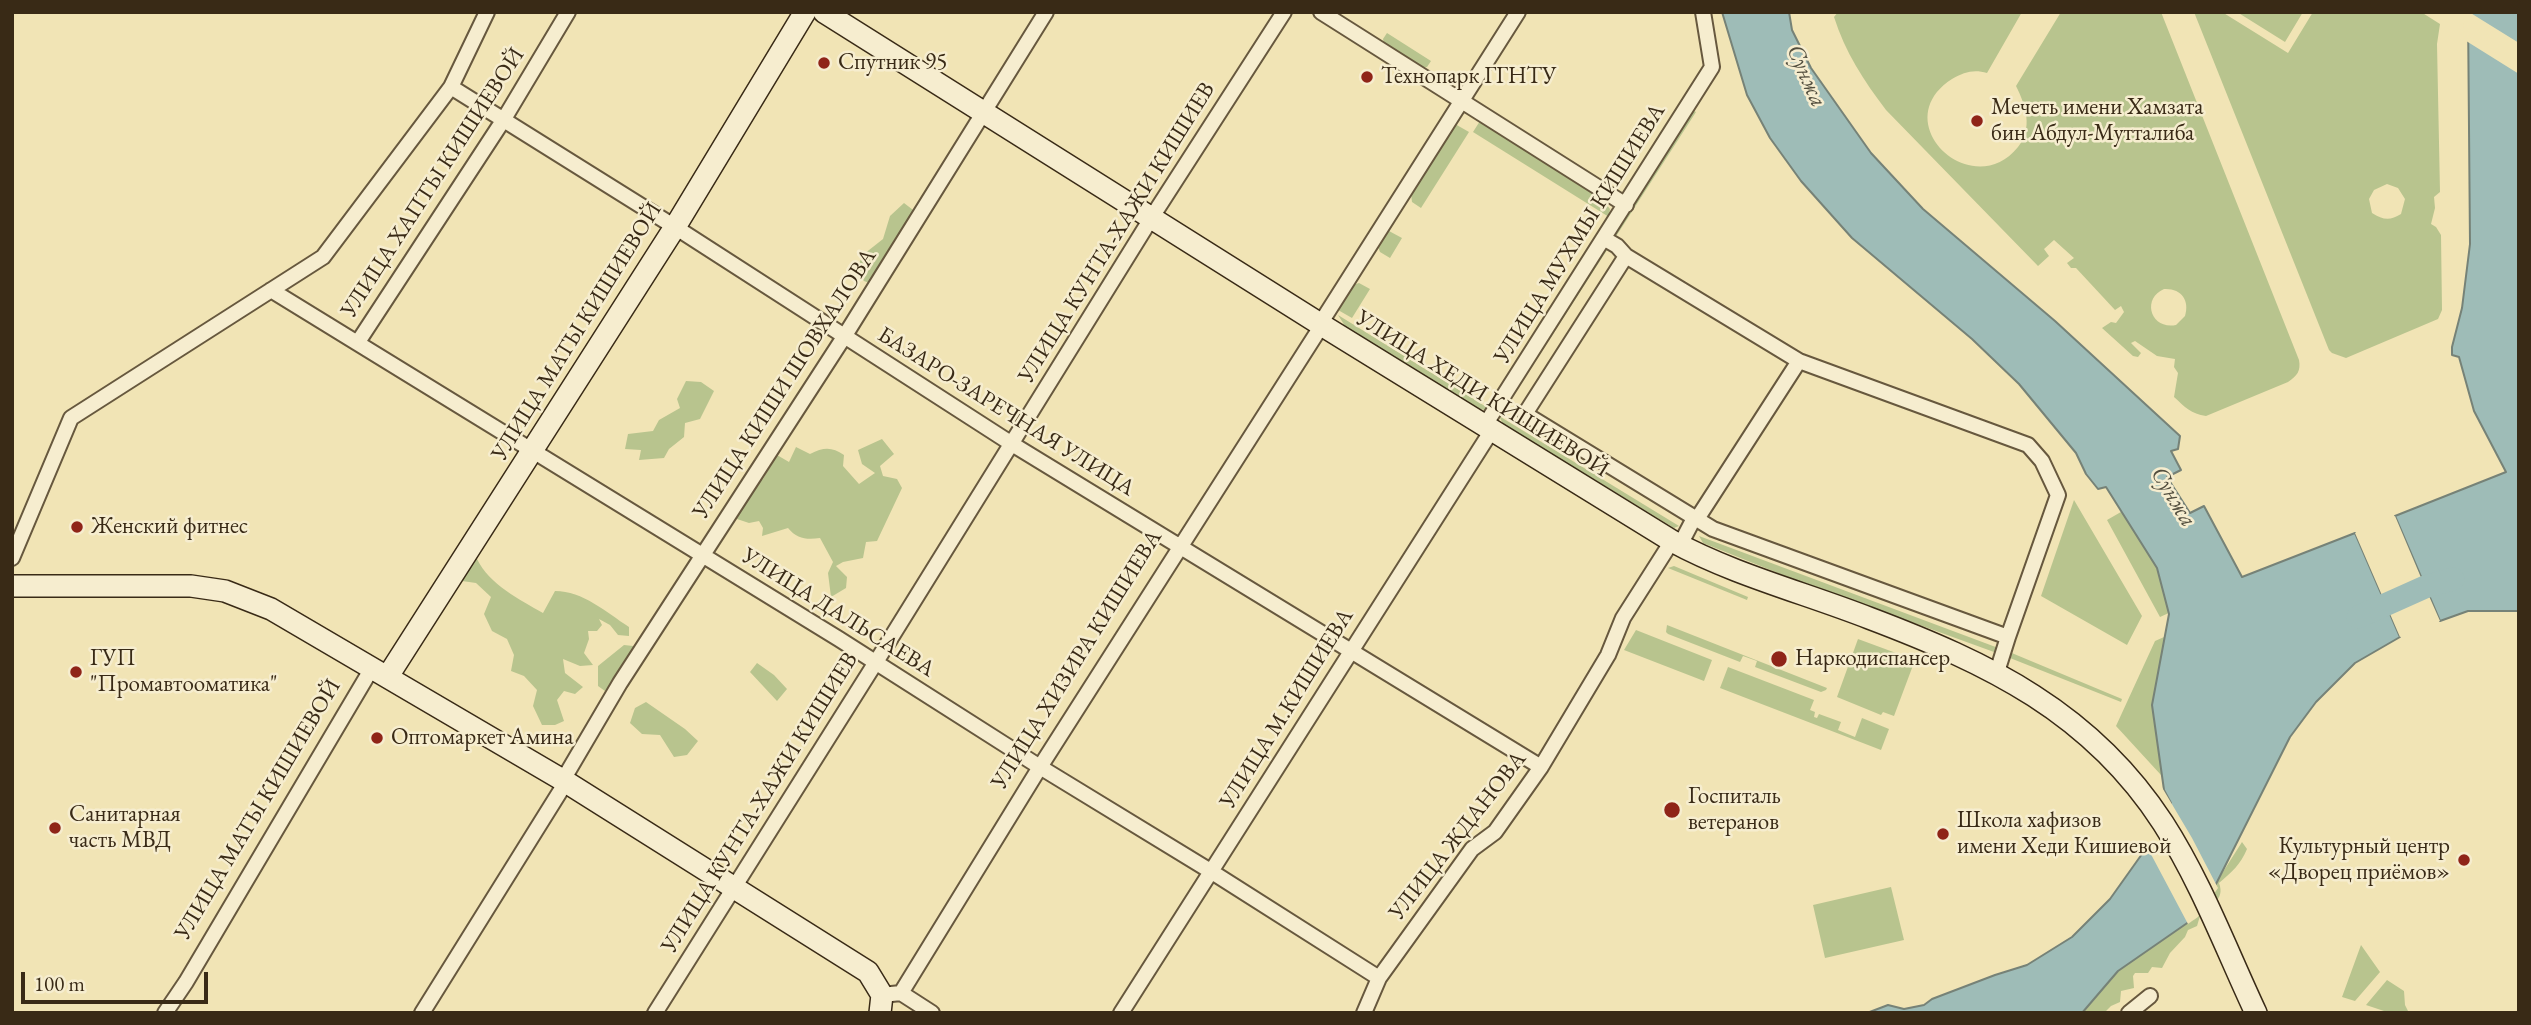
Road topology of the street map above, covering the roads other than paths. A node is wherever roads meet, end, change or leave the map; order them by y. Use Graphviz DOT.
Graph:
graph roads {
  1 [pos="488,12"];
  2 [pos="568,12"];
  3 [pos="805,12"];
  4 [pos="824,12"];
  5 [pos="1046,12"];
  6 [pos="1283,12"];
  7 [pos="1321,12"];
  8 [pos="1518,12"];
  9 [pos="1703,12"];
  10 [pos="451,87"];
  11 [pos="1462,101"];
  12 [pos="982,112"];
  13 [pos="504,119"];
  14 [pos="1626,205"];
  15 [pos="1152,217"];
  16 [pos="675,227"];
  17 [pos="1605,239"];
  18 [pos="1626,256"];
  19 [pos="271,290"];
  20 [pos="1321,325"];
  21 [pos="844,337"];
  22 [pos="358,342"];
  23 [pos="1799,361"];
  24 [pos="1488,428"];
  25 [pos="1012,444"];
  26 [pos="532,452"];
  27 [pos="1697,519"];
  28 [pos="1676,543"];
  29 [pos="1180,547"];
  30 [pos="703,554"];
  31 [pos="12,558"];
  32 [pos="12,586"];
  33 [pos="2008,637"];
  34 [pos="1351,652"];
  35 [pos="876,662"];
  36 [pos="380,672"];
  37 [pos="1997,672"];
  38 [pos="1541,767"];
  39 [pos="1040,768"];
  40 [pos="564,781"];
  41 [pos="1212,872"];
  42 [pos="733,889"];
  43 [pos="1379,978"];
  44 [pos="2150,996"];
  45 [pos="888,1000"];
  46 [pos="165,1013"];
  47 [pos="423,1013"];
  48 [pos="655,1013"];
  49 [pos="932,1013"];
  50 [pos="1121,1013"];
  51 [pos="1364,1013"];
  52 [pos="2129,1013"];
  53 [pos="2256,1013"];
  1 -- 10 [label="street"];
  2 -- 13 [label="street, УЛИЦА ХАПТЫ КИШИЕВОЙ"];
  3 -- 16 [label="main road, УЛИЦА МАТЫ КИШИЕВОЙ"];
  4 -- 12 [label="main road, УЛИЦА ХЕДИ КИШИЕВОЙ"];
  5 -- 12 [label="street, УЛИЦА КИШИ ШОВХАЛОВА"];
  6 -- 15 [label="street, УЛИЦА КУНТА-ХАЖИ КИШИЕВ"];
  7 -- 11 [label="street"];
  8 -- 11 [label="street, УЛИЦА ХИЗИРА КИШИЕВА"];
  9 -- 14 [label="street, УЛИЦА МУХМЫ КИШИЕВА"];
  10 -- 13 [label="street, БАЗАРО-ЗАРЕЧНАЯ УЛИЦА"];
  10 -- 19 [label="street"];
  11 -- 14 [label="street"];
  11 -- 20 [label="street, УЛИЦА ХИЗИРА КИШИЕВА"];
  12 -- 15 [label="main road, УЛИЦА ХЕДИ КИШИЕВОЙ"];
  12 -- 21 [label="street, УЛИЦА КИШИ ШОВХАЛОВА"];
  13 -- 16 [label="street, БАЗАРО-ЗАРЕЧНАЯ УЛИЦА"];
  13 -- 22 [label="street, УЛИЦА ХАПТЫ КИШИЕВОЙ"];
  14 -- 17 [label="street, УЛИЦА МУХМЫ КИШИЕВА"];
  15 -- 20 [label="main road, УЛИЦА ХЕДИ КИШИЕВОЙ"];
  15 -- 25 [label="street, УЛИЦА КУНТА-ХАЖИ КИШИЕВ"];
  16 -- 21 [label="street, БАЗАРО-ЗАРЕЧНАЯ УЛИЦА"];
  16 -- 26 [label="main road, УЛИЦА МАТЫ КИШИЕВОЙ"];
  17 -- 18 [label="street"];
  17 -- 24 [label="street, УЛИЦА МУХМЫ КИШИЕВА"];
  18 -- 23 [label="street"];
  18 -- 27 [label="street"];
  19 -- 22 [label="street, УЛИЦА ДАЛЬСАЕВА"];
  19 -- 31 [label="street"];
  20 -- 24 [label="main road, УЛИЦА ХЕДИ КИШИЕВОЙ"];
  20 -- 29 [label="street, УЛИЦА ХИЗИРА КИШИЕВА"];
  21 -- 25 [label="street, БАЗАРО-ЗАРЕЧНАЯ УЛИЦА"];
  21 -- 30 [label="street, УЛИЦА КИШИ ШОВХАЛОВА"];
  22 -- 26 [label="street, УЛИЦА ДАЛЬСАЕВА"];
  23 -- 27 [label="street, УЛИЦА ЖДАНОВА"];
  23 -- 33 [label="street"];
  24 -- 28 [label="main road, УЛИЦА ХЕДИ КИШИЕВОЙ"];
  24 -- 34 [label="street, УЛИЦА М.КИШИЕВА"];
  25 -- 29 [label="street, БАЗАРО-ЗАРЕЧНАЯ УЛИЦА"];
  25 -- 35 [label="street, УЛИЦА КУНТА-ХАЖИ КИШИЕВ"];
  26 -- 30 [label="street, УЛИЦА ДАЛЬСАЕВА"];
  26 -- 36 [label="main road, УЛИЦА МАТЫ КИШИЕВОЙ"];
  27 -- 28 [label="street, УЛИЦА ЖДАНОВА"];
  27 -- 33 [label="street"];
  28 -- 37 [label="main road, УЛИЦА ХЕДИ КИШИЕВОЙ"];
  28 -- 38 [label="street, УЛИЦА ЖДАНОВА"];
  29 -- 34 [label="street, БАЗАРО-ЗАРЕЧНАЯ УЛИЦА"];
  29 -- 39 [label="street, УЛИЦА ХИЗИРА КИШИЕВА"];
  30 -- 35 [label="street, УЛИЦА ДАЛЬСАЕВА"];
  30 -- 40 [label="street, УЛИЦА КИШИ ШОВХАЛОВА"];
  32 -- 36 [label="main road"];
  33 -- 37 [label="street"];
  34 -- 38 [label="street, БАЗАРО-ЗАРЕЧНАЯ УЛИЦА"];
  34 -- 41 [label="street, УЛИЦА М.КИШИЕВА"];
  35 -- 39 [label="street, УЛИЦА ДАЛЬСАЕВА"];
  35 -- 42 [label="street, УЛИЦА КУНТА-ХАЖИ КИШИЕВ"];
  36 -- 40 [label="main road"];
  36 -- 46 [label="street, УЛИЦА МАТЫ КИШИЕВОЙ"];
  37 -- 53 [label="main road, УЛИЦА ХЕДИ КИШИЕВОЙ"];
  38 -- 43 [label="street, УЛИЦА ЖДАНОВА"];
  39 -- 41 [label="street, УЛИЦА ДАЛЬСАЕВА"];
  39 -- 45 [label="street, УЛИЦА ХИЗИРА КИШИЕВА"];
  40 -- 42 [label="main road"];
  40 -- 47 [label="street, УЛИЦА КИШИ ШОВХАЛОВА"];
  41 -- 43 [label="street, УЛИЦА ДАЛЬСАЕВА"];
  41 -- 50 [label="street, УЛИЦА М.КИШИЕВА"];
  42 -- 45 [label="main road"];
  42 -- 48 [label="street, УЛИЦА КУНТА-ХАЖИ КИШИЕВ"];
  43 -- 51 [label="street, УЛИЦА ЖДАНОВА"];
  44 -- 52 [label="street"];
  45 -- 49 [label="street"];
}
